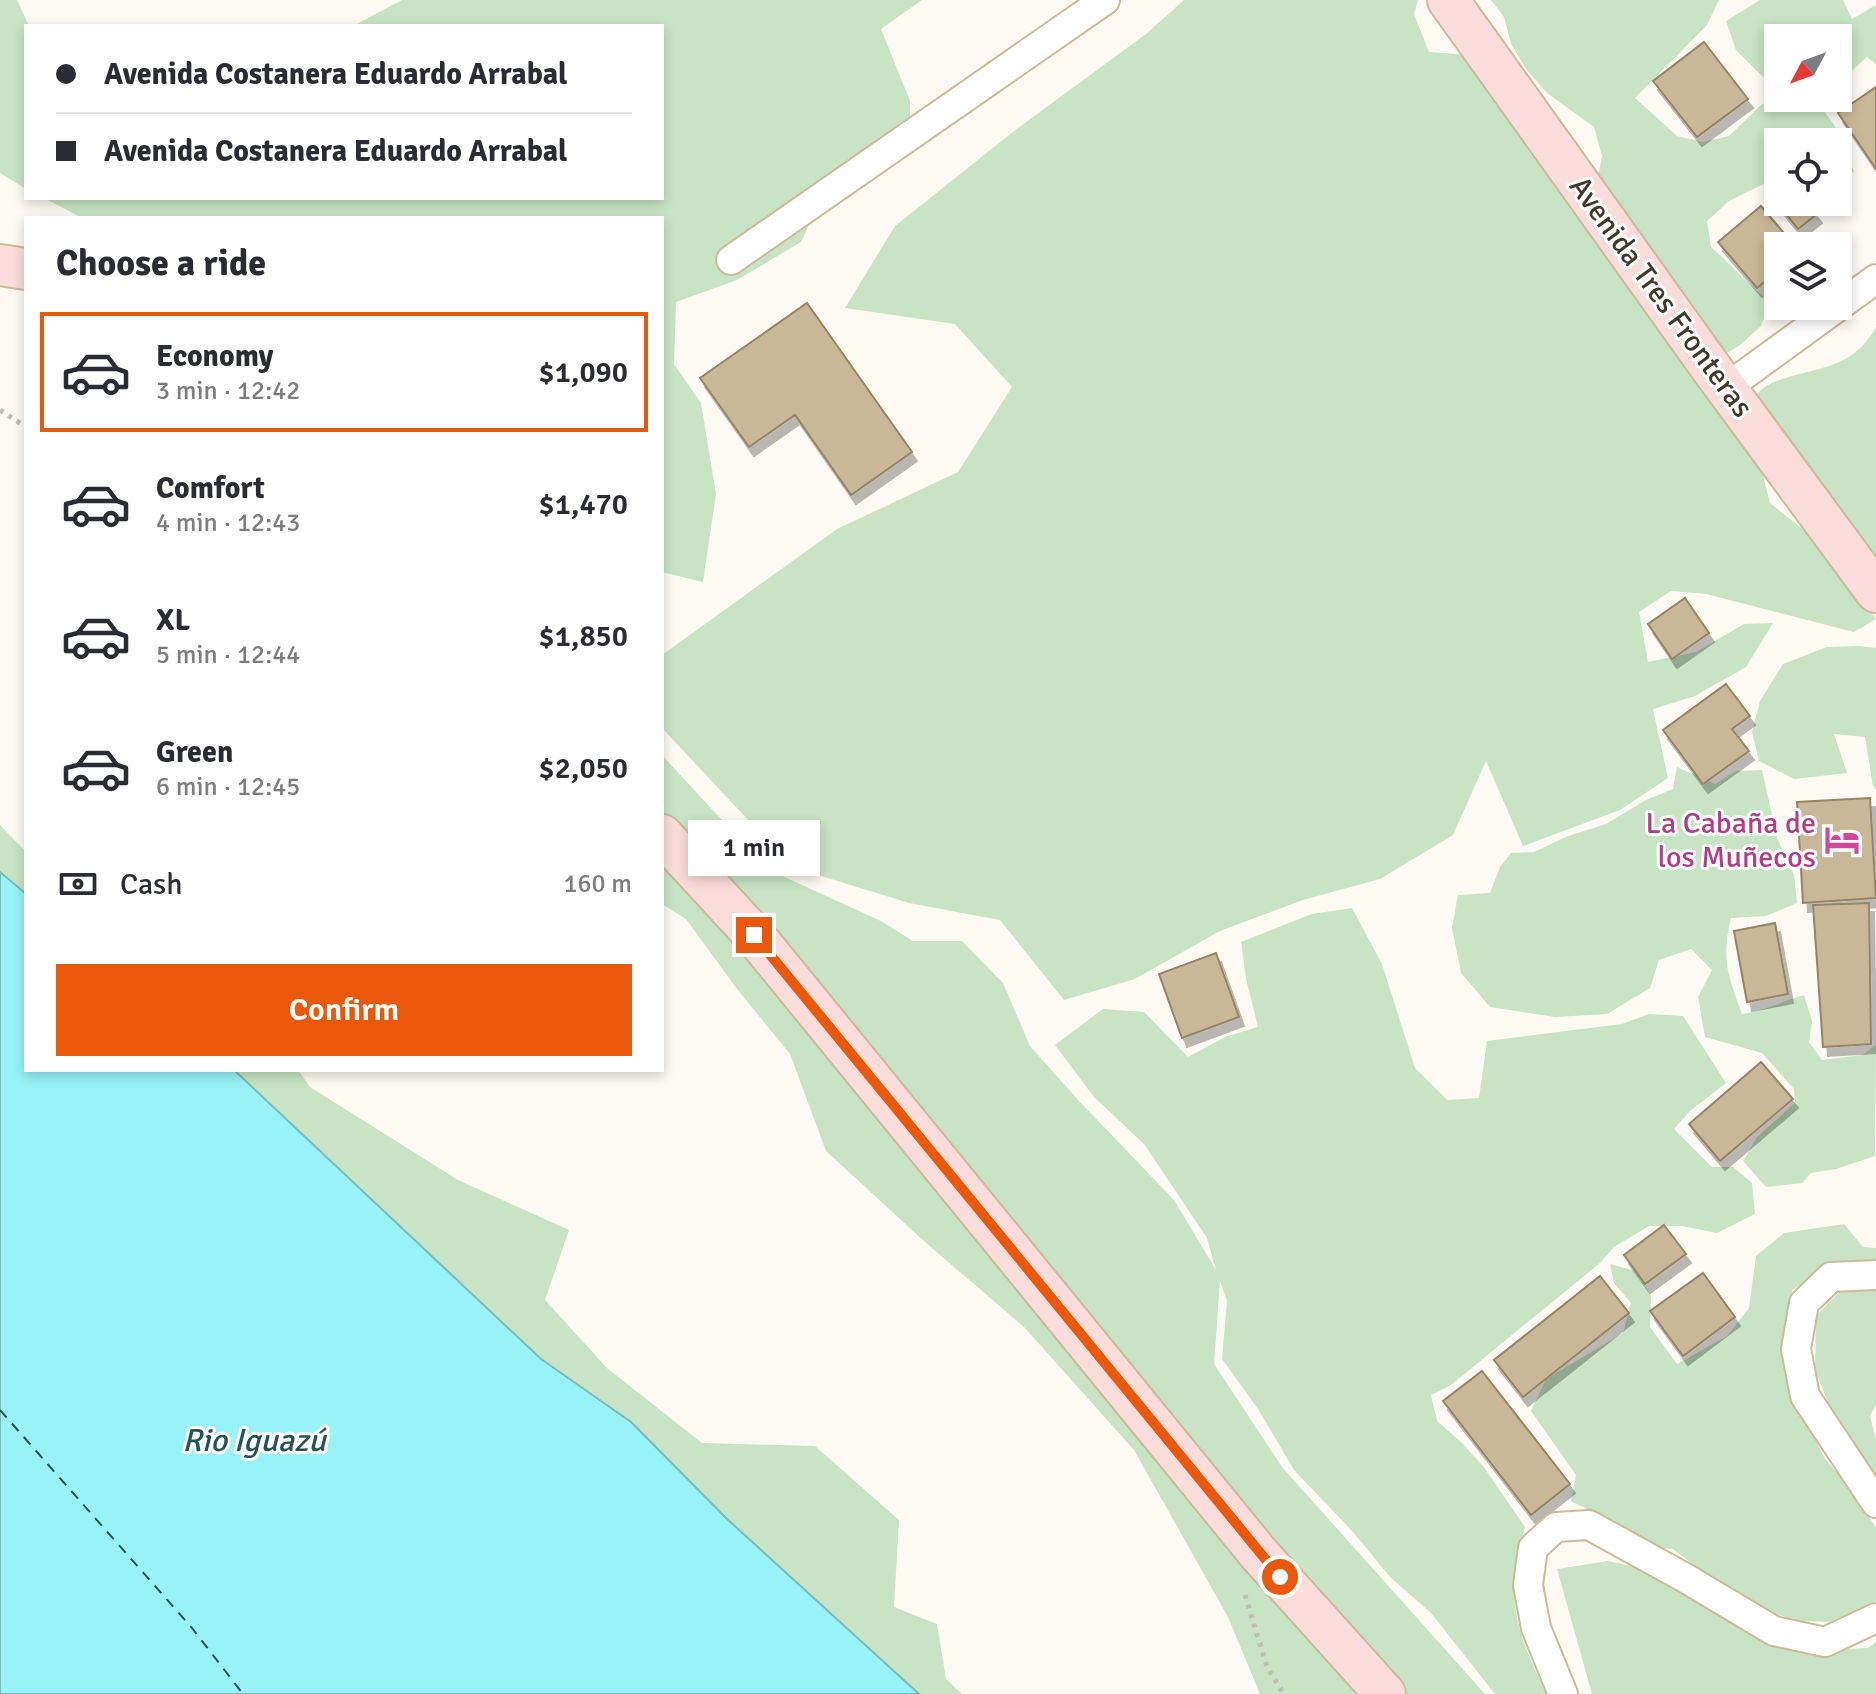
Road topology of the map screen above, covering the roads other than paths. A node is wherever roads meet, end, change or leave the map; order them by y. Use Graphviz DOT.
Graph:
graph roads {
  1 [pos="1105,0"];
  2 [pos="1448,0"];
  3 [pos="731,260"];
  4 [pos="0,265"];
  5 [pos="24,269"];
  6 [pos="1876,279"];
  7 [pos="1726,388"];
  8 [pos="1876,592"];
  9 [pos="664,837"];
  10 [pos="1876,1275"];
  11 [pos="1876,1503"];
  12 [pos="1876,1618"];
  13 [pos="1385,1694"];
  14 [pos="1563,1694"];
  1 -- 3 [label="street"];
  2 -- 7 [label="main road, Avenida Tres Fronteras"];
  4 -- 5 [label="main road"];
  6 -- 7 [label="street"];
  7 -- 8 [label="main road, Avenida Tres Fronteras"];
  9 -- 13 [label="main road"];
  10 -- 11 [label="street"];
  12 -- 14 [label="street"];
}
